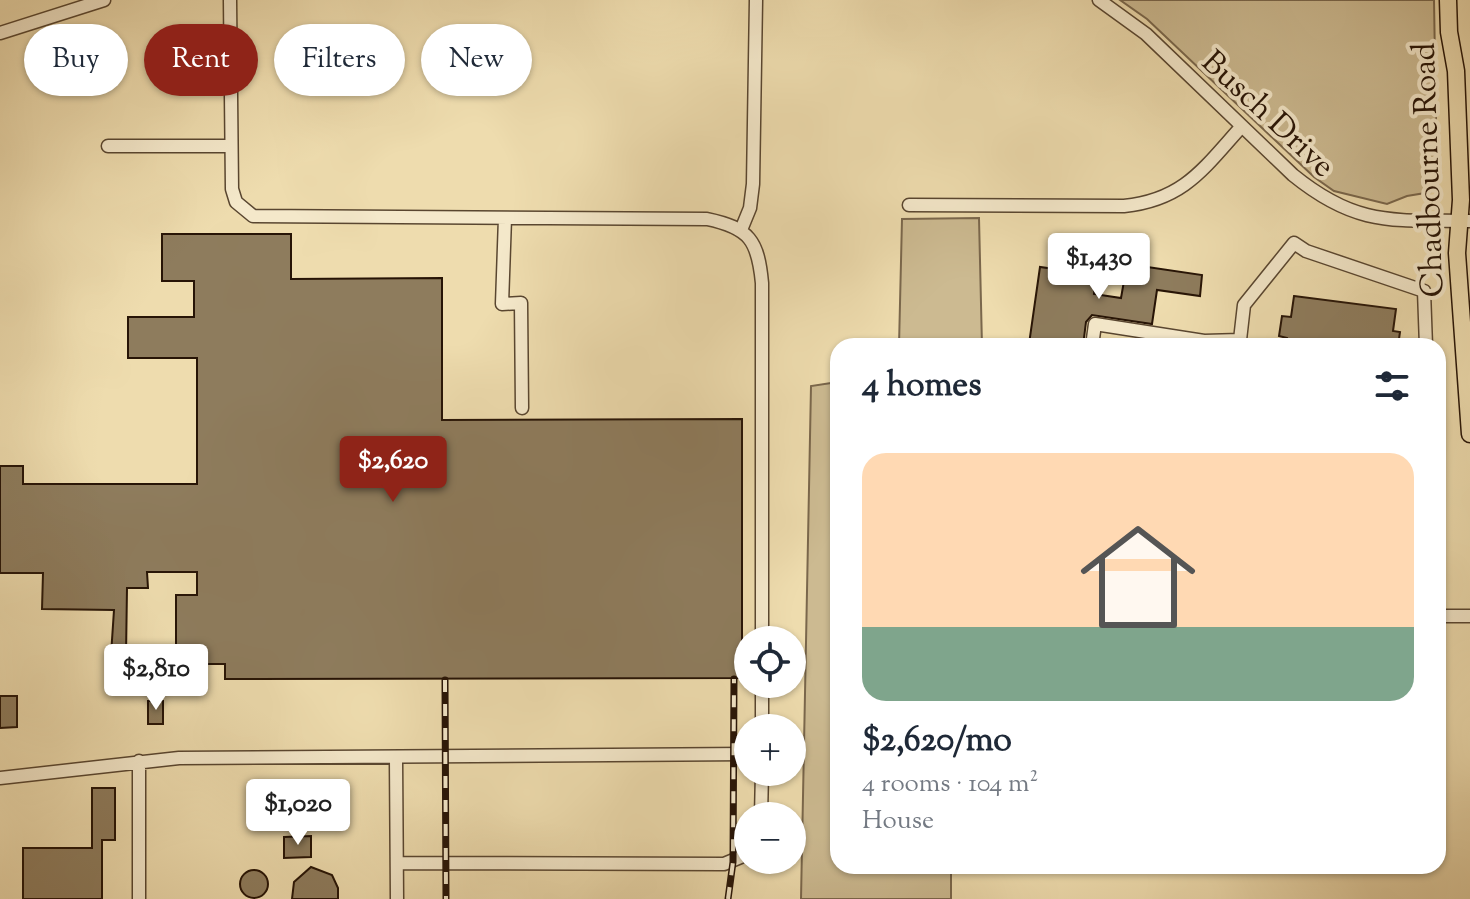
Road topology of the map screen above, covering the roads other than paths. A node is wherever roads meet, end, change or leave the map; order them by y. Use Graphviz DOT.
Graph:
graph roads {
  1 [pos="104,0"];
  2 [pos="230,0"];
  3 [pos="756,0"];
  4 [pos="1099,0"];
  5 [pos="1448,0"];
  6 [pos="0,33"];
  7 [pos="1242,126"];
  8 [pos="108,146"];
  9 [pos="231,146"];
  10 [pos="909,205"];
  11 [pos="505,218"];
  12 [pos="1465,221"];
  13 [pos="741,230"];
  14 [pos="1093,338"];
  15 [pos="1185,338"];
  16 [pos="1240,338"];
  17 [pos="1426,338"];
  18 [pos="522,408"];
  19 [pos="1470,434"];
  20 [pos="1446,616"];
  21 [pos="1470,616"];
  22 [pos="762,626"];
  23 [pos="734,754"];
  24 [pos="396,759"];
  25 [pos="139,761"];
  26 [pos="0,778"];
  27 [pos="734,860"];
  28 [pos="397,863"];
  29 [pos="139,899"];
  30 [pos="397,899"];
  1 -- 6 [label="street"];
  2 -- 9 [label="street"];
  3 -- 13 [label="street"];
  4 -- 7 [label="street, Busch Drive"];
  5 -- 12 [label="main road, Chadbourne Road"];
  7 -- 10 [label="street"];
  7 -- 12 [label="street, Busch Drive"];
  8 -- 9 [label="street"];
  9 -- 11 [label="street"];
  11 -- 13 [label="street"];
  11 -- 18 [label="street"];
  12 -- 19 [label="main road, Chadbourne Road"];
  13 -- 22 [label="street"];
  14 -- 15 [label="street"];
  16 -- 17 [label="street"];
  20 -- 21 [label="street"];
  23 -- 24 [label="street"];
  24 -- 25 [label="street"];
  24 -- 28 [label="street"];
  25 -- 26 [label="street"];
  25 -- 29 [label="street"];
  27 -- 28 [label="street"];
  28 -- 30 [label="street"];
}
